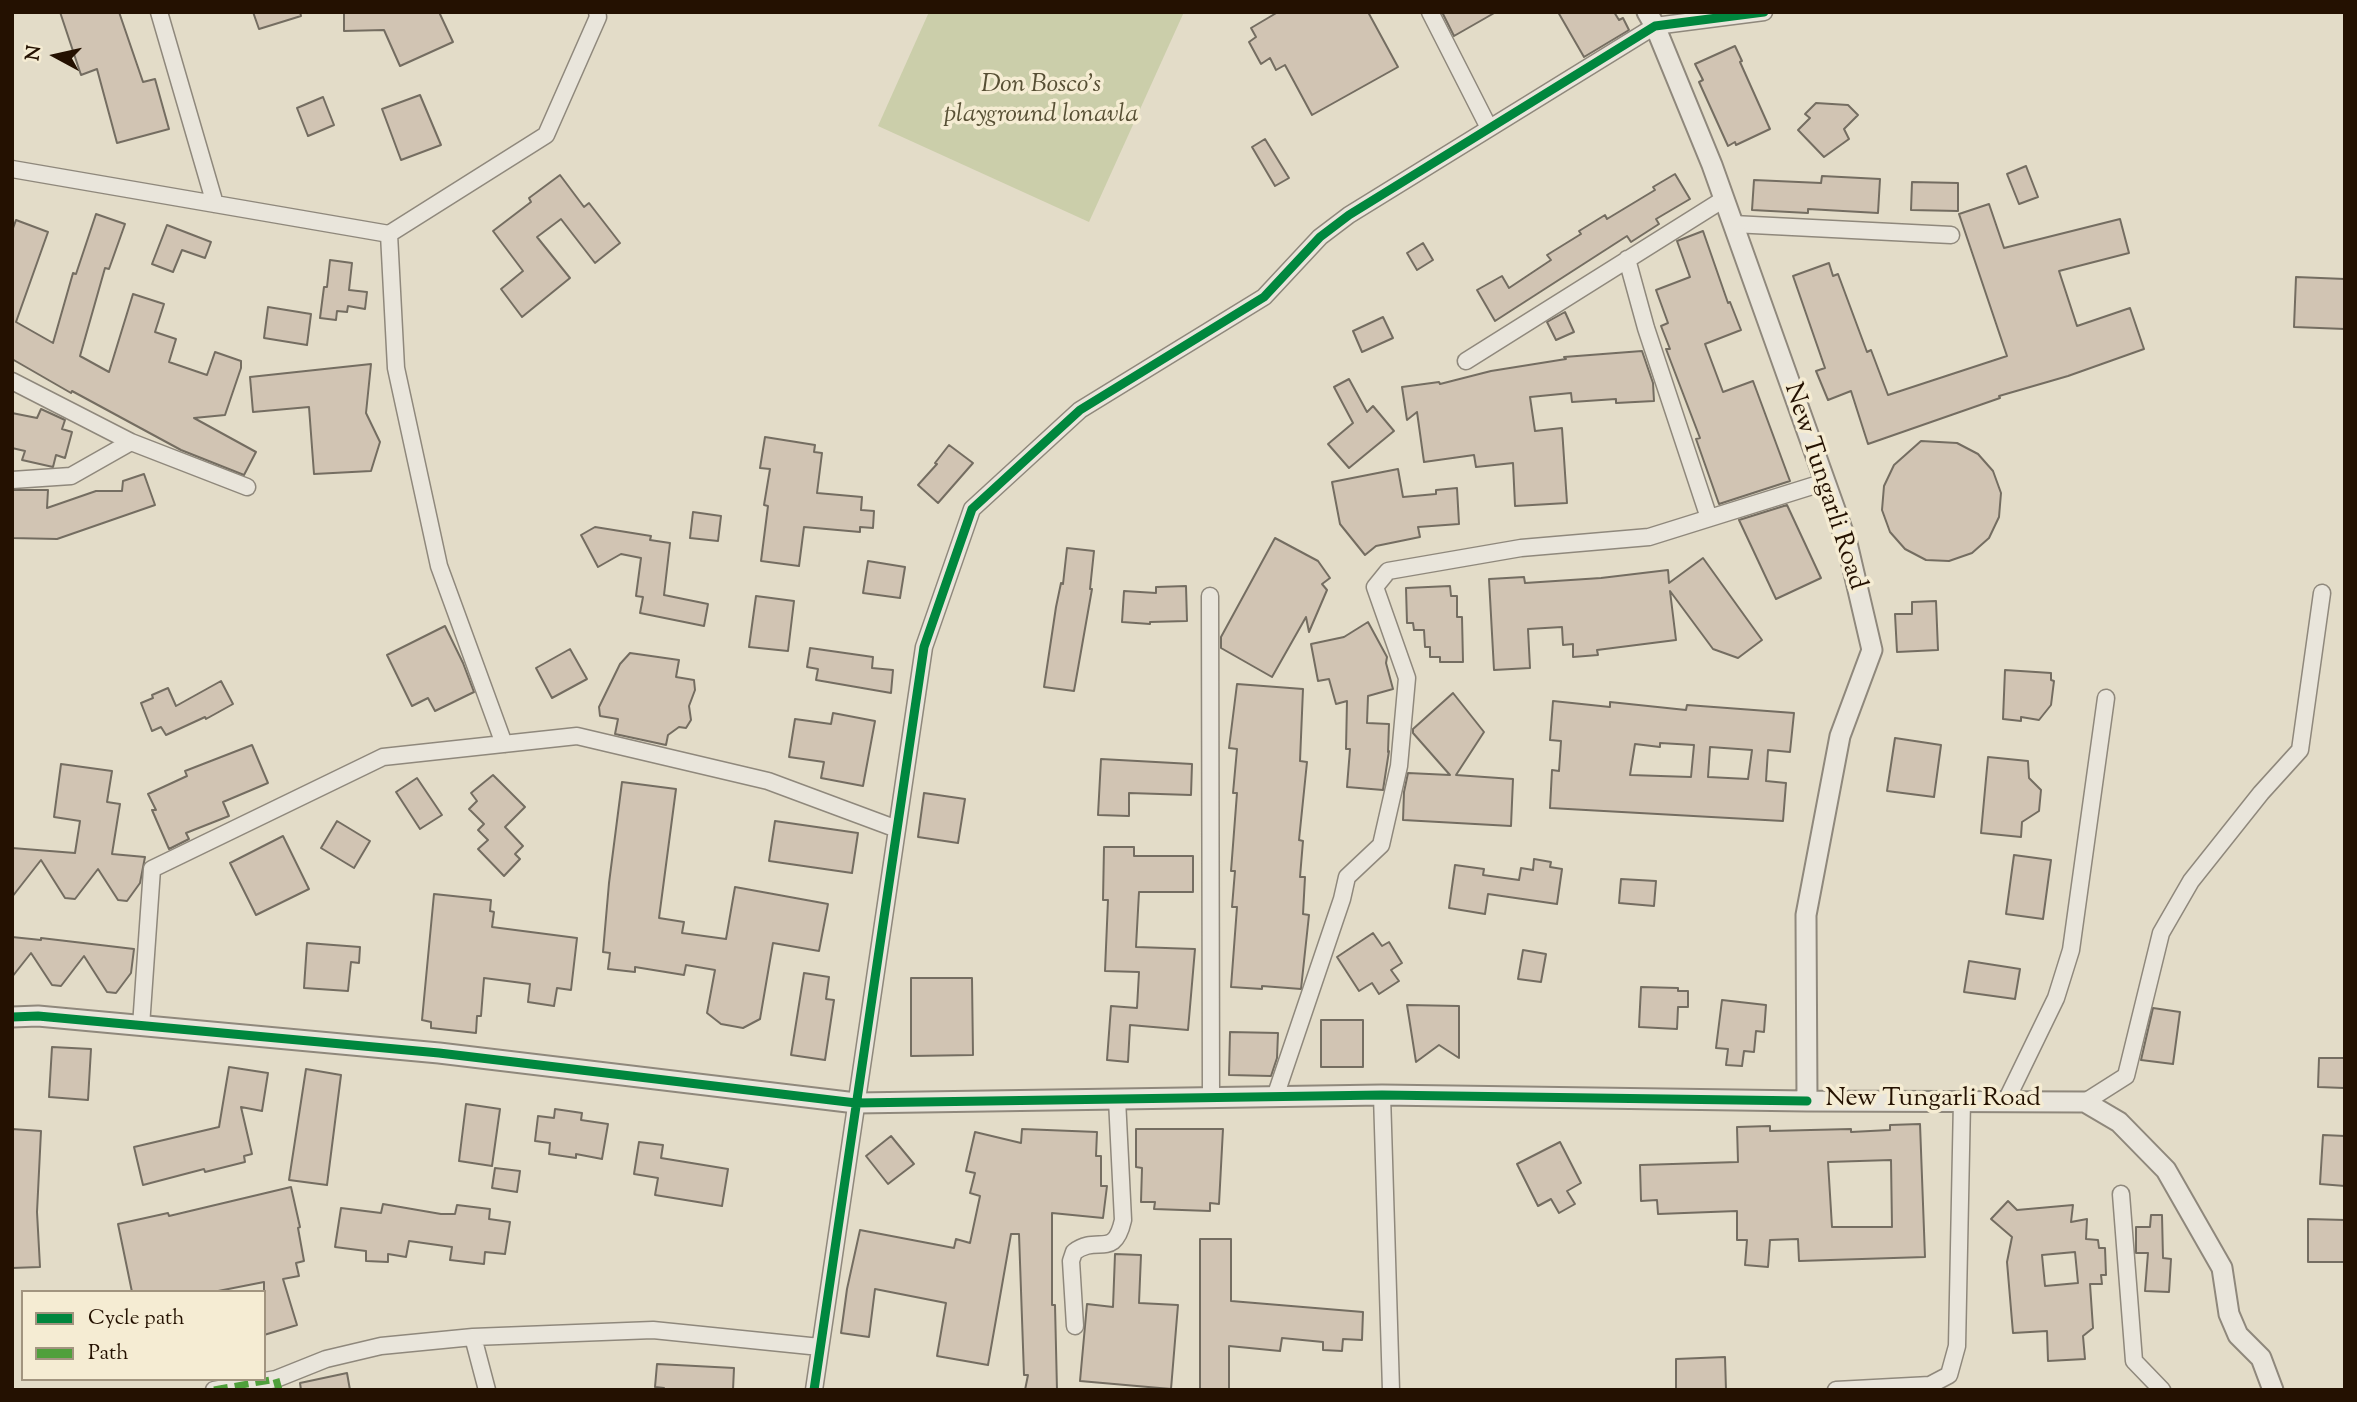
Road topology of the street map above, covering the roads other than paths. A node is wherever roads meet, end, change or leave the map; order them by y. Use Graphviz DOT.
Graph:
graph roads {
  1 [pos="159,12"];
  2 [pos="597,12"];
  3 [pos="1430,12"];
  4 [pos="1764,12"];
  5 [pos="1651,19"];
  6 [pos="1489,128"];
  7 [pos="12,170"];
  8 [pos="1724,199"];
  9 [pos="215,204"];
  10 [pos="1733,224"];
  11 [pos="388,234"];
  12 [pos="1951,235"];
  13 [pos="1627,259"];
  14 [pos="1466,360"];
  15 [pos="12,381"];
  16 [pos="131,442"];
  17 [pos="12,480"];
  18 [pos="1825,482"];
  19 [pos="247,487"];
  20 [pos="1709,518"];
  21 [pos="2322,593"];
  22 [pos="1210,596"];
  23 [pos="2106,698"];
  24 [pos="504,744"];
  25 [pos="897,829"];
  26 [pos="12,1017"];
  27 [pos="141,1026"];
  28 [pos="1382,1095"];
  29 [pos="1275,1097"];
  30 [pos="1211,1098"];
  31 [pos="1117,1099"];
  32 [pos="1807,1101"];
  33 [pos="1962,1101"];
  34 [pos="2006,1101"];
  35 [pos="2085,1102"];
  36 [pos="856,1103"];
  37 [pos="2121,1195"];
  38 [pos="1075,1326"];
  39 [pos="473,1337"];
  40 [pos="820,1347"];
  41 [pos="277,1385"];
  42 [pos="214,1390"];
  43 [pos="487,1390"];
  44 [pos="814,1390"];
  45 [pos="1391,1390"];
  46 [pos="1836,1390"];
  47 [pos="2162,1390"];
  48 [pos="2273,1390"];
  1 -- 9 [label="street"];
  2 -- 11 [label="street"];
  3 -- 6 [label="street"];
  4 -- 5 [label="street"];
  5 -- 6 [label="street"];
  5 -- 8 [label="street, New Tungarli Road"];
  6 -- 25 [label="street"];
  7 -- 9 [label="street"];
  8 -- 10 [label="street, New Tungarli Road"];
  8 -- 13 [label="street"];
  9 -- 11 [label="street"];
  10 -- 12 [label="street"];
  10 -- 18 [label="street, New Tungarli Road"];
  11 -- 24 [label="street"];
  13 -- 14 [label="street"];
  13 -- 20 [label="street"];
  15 -- 16 [label="street"];
  16 -- 17 [label="street"];
  16 -- 19 [label="street"];
  18 -- 20 [label="street"];
  18 -- 32 [label="street, New Tungarli Road"];
  20 -- 29 [label="street"];
  21 -- 35 [label="street"];
  22 -- 30 [label="street"];
  23 -- 34 [label="street"];
  24 -- 25 [label="street"];
  24 -- 27 [label="street"];
  25 -- 36 [label="street"];
  26 -- 27 [label="street"];
  27 -- 36 [label="street"];
  28 -- 29 [label="street"];
  28 -- 32 [label="street"];
  28 -- 45 [label="street"];
  29 -- 30 [label="street"];
  30 -- 31 [label="street"];
  31 -- 36 [label="street"];
  31 -- 38 [label="street"];
  32 -- 33 [label="street, New Tungarli Road"];
  33 -- 34 [label="street, New Tungarli Road"];
  33 -- 46 [label="street"];
  34 -- 35 [label="street, New Tungarli Road"];
  35 -- 48 [label="street, New Tungarli Road"];
  36 -- 40 [label="street"];
  37 -- 47 [label="street"];
  39 -- 40 [label="street"];
  39 -- 41 [label="street"];
  39 -- 43 [label="street"];
  40 -- 44 [label="street"];
  41 -- 42 [label="street"];
}
